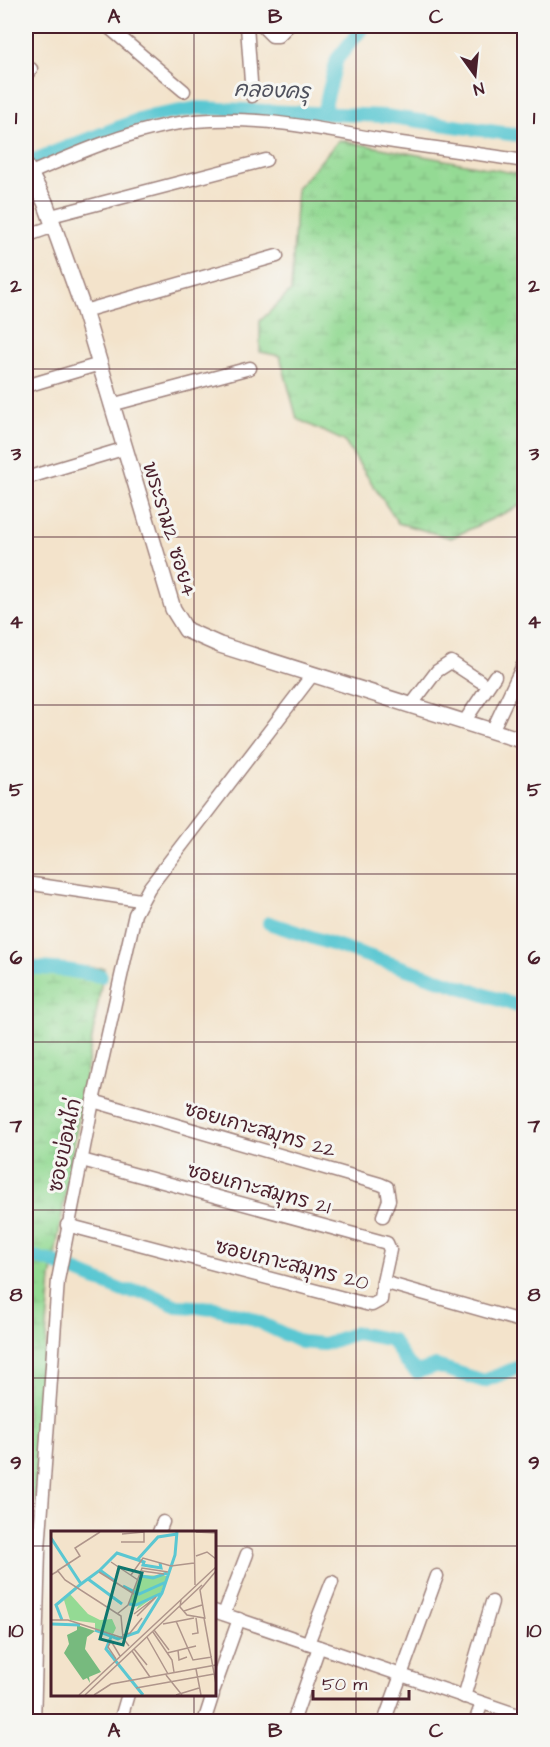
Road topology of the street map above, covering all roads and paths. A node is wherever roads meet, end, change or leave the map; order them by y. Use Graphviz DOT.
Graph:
graph roads {
  1 [pos="107,26"];
  2 [pos="247,26"];
  3 [pos="262,26"];
  4 [pos="288,26"];
  5 [pos="184,91"];
  6 [pos="252,96"];
  7 [pos="266,160"];
  8 [pos="525,160"];
  9 [pos="28,169"];
  10 [pos="52,221"];
  11 [pos="26,236"];
  12 [pos="277,256"];
  13 [pos="84,311"];
  14 [pos="100,364"];
  15 [pos="250,368"];
  16 [pos="26,386"];
  17 [pos="111,405"];
  18 [pos="123,449"];
  19 [pos="26,478"];
  20 [pos="525,663"];
  21 [pos="313,674"];
  22 [pos="495,676"];
  23 [pos="480,681"];
  24 [pos="412,704"];
  25 [pos="464,722"];
  26 [pos="492,731"];
  27 [pos="525,741"];
  28 [pos="26,882"];
  29 [pos="140,900"];
  30 [pos="93,1101"];
  31 [pos="82,1160"];
  32 [pos="383,1216"];
  33 [pos="67,1225"];
  34 [pos="383,1282"];
  35 [pos="525,1322"];
  36 [pos="39,1550"];
  37 [pos="247,1554"];
  38 [pos="51,1555"];
  39 [pos="437,1576"];
  40 [pos="332,1582"];
  41 [pos="492,1602"];
  42 [pos="219,1613"];
  43 [pos="239,1619"];
  44 [pos="314,1645"];
  45 [pos="401,1675"];
  46 [pos="216,1683"];
  47 [pos="128,1696"];
  48 [pos="213,1696"];
  49 [pos="464,1697"];
  50 [pos="30,1700"];
  51 [pos="482,1703"];
  52 [pos="525,1717"];
  53 [pos="34,1722"];
  54 [pos="117,1722"];
  55 [pos="204,1722"];
  56 [pos="293,1722"];
  57 [pos="384,1722"];
  58 [pos="475,1722"];
  1 -- 5 [label="street"];
  2 -- 6 [label="street"];
  3 -- 4 [label="street"];
  7 -- 10 [label="street"];
  8 -- 9 [label="street"];
  9 -- 10 [label="street, พระราม2 ซอย4"];
  10 -- 11 [label="street"];
  10 -- 13 [label="street, พระราม2 ซอย4"];
  12 -- 13 [label="street"];
  13 -- 14 [label="street, พระราม2 ซอย4"];
  14 -- 16 [label="street"];
  14 -- 17 [label="street, พระราม2 ซอย4"];
  15 -- 17 [label="street"];
  17 -- 18 [label="street, พระราม2 ซอย4"];
  18 -- 19 [label="street"];
  18 -- 21 [label="street, พระราม2 ซอย4"];
  20 -- 26 [label="street"];
  21 -- 24 [label="street, พระราม2 ซอย4"];
  21 -- 29 [label="street, ซอยบ่อนไก่"];
  22 -- 25 [label="street"];
  23 -- 24 [label="street"];
  24 -- 25 [label="street, พระราม2 ซอย4"];
  25 -- 26 [label="street, พระราม2 ซอย4"];
  26 -- 27 [label="street, พระราม2 ซอย4"];
  28 -- 29 [label="street"];
  29 -- 30 [label="street, ซอยบ่อนไก่"];
  30 -- 31 [label="street, ซอยบ่อนไก่"];
  30 -- 32 [label="street, ซอยเกาะสมุทร 22"];
  31 -- 33 [label="street, ซอยบ่อนไก่"];
  31 -- 34 [label="street, ซอยเกาะสมุทร 21"];
  33 -- 34 [label="street, ซอยเกาะสมุทร 20"];
  33 -- 36 [label="street, ซอยบ่อนไก่"];
  34 -- 35 [label="street, ซอยเกาะสมุทร 20"];
  36 -- 38 [label="street"];
  36 -- 50 [label="street, ซอยบ่อนไก่"];
  37 -- 42 [label="street"];
  39 -- 45 [label="street"];
  40 -- 44 [label="street"];
  41 -- 49 [label="street"];
  42 -- 43 [label="street"];
  43 -- 44 [label="street"];
  43 -- 46 [label="street"];
  44 -- 45 [label="street"];
  44 -- 56 [label="street"];
  45 -- 49 [label="street"];
  45 -- 57 [label="street"];
  47 -- 54 [label="street"];
  48 -- 55 [label="street"];
  49 -- 51 [label="street"];
  50 -- 53 [label="street, ซอยบ่อนไก่"];
  51 -- 52 [label="street"];
  51 -- 58 [label="street"];
}
